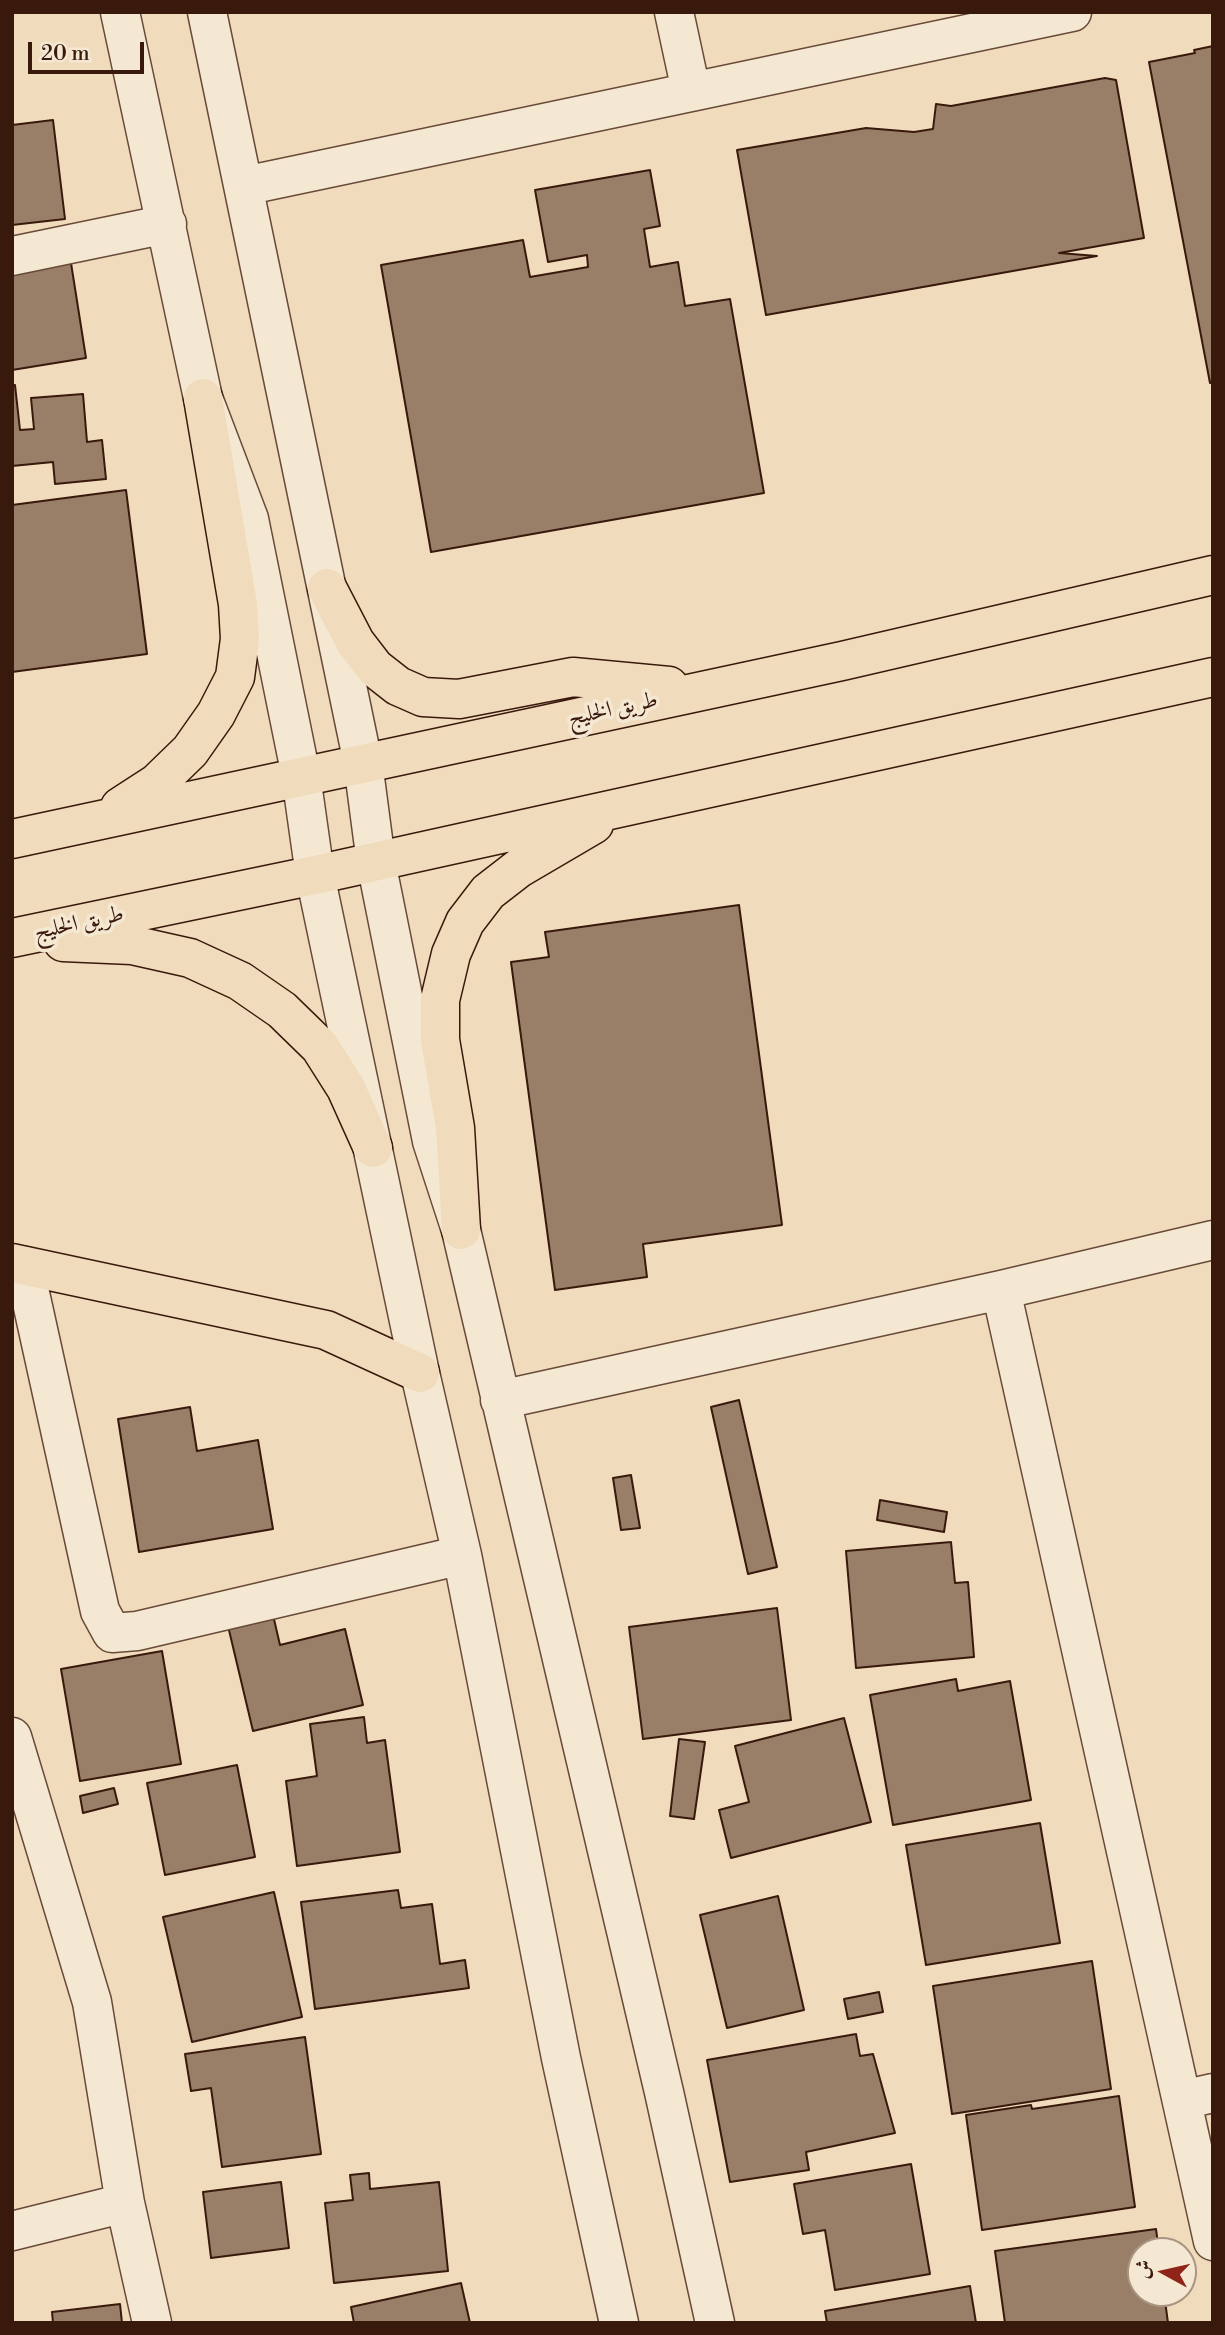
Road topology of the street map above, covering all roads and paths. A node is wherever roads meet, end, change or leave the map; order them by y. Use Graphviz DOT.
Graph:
graph roads {
  1 [pos="120,12"];
  2 [pos="207,12"];
  3 [pos="674,12"];
  4 [pos="1072,12"];
  5 [pos="989,21"];
  6 [pos="691,91"];
  7 [pos="244,186"];
  8 [pos="167,224"];
  9 [pos="12,256"];
  10 [pos="203,398"];
  11 [pos="1213,575"];
  12 [pos="327,587"];
  13 [pos="1213,677"];
  14 [pos="710,690"];
  15 [pos="363,763"];
  16 [pos="301,776"];
  17 [pos="623,807"];
  18 [pos="98,820"];
  19 [pos="12,839"];
  20 [pos="376,862"];
  21 [pos="315,875"];
  22 [pos="12,938"];
  23 [pos="373,1148"];
  24 [pos="461,1230"];
  25 [pos="1213,1240"];
  26 [pos="18,1264"];
  27 [pos="1001,1290"];
  28 [pos="420,1373"];
  29 [pos="500,1400"];
  30 [pos="462,1555"];
  31 [pos="12,1737"];
  32 [pos="1197,2097"];
  33 [pos="125,2203"];
  34 [pos="12,2231"];
  35 [pos="1213,2241"];
  36 [pos="152,2323"];
  37 [pos="619,2323"];
  38 [pos="715,2323"];
  1 -- 8 [label="street"];
  2 -- 7 [label="street"];
  3 -- 6 [label="street"];
  4 -- 5 [label="street"];
  5 -- 6 [label="street"];
  6 -- 7 [label="street"];
  7 -- 12 [label="street"];
  8 -- 9 [label="street"];
  8 -- 10 [label="street"];
  10 -- 16 [label="street"];
  10 -- 18 [label="main road"];
  11 -- 14 [label="main road, طريق الخليج"];
  12 -- 14 [label="main road"];
  12 -- 15 [label="street"];
  13 -- 17 [label="main road, طريق الخليج"];
  14 -- 15 [label="main road, طريق الخليج"];
  15 -- 16 [label="main road, طريق الخليج"];
  15 -- 20 [label="street"];
  16 -- 18 [label="main road, طريق الخليج"];
  16 -- 21 [label="street"];
  17 -- 20 [label="main road, طريق الخليج"];
  17 -- 24 [label="main road"];
  18 -- 19 [label="main road, طريق الخليج"];
  20 -- 21 [label="main road, طريق الخليج"];
  20 -- 24 [label="street"];
  21 -- 22 [label="main road, طريق الخليج"];
  21 -- 23 [label="street"];
  22 -- 23 [label="main road"];
  23 -- 28 [label="street"];
  24 -- 29 [label="street"];
  25 -- 27 [label="street"];
  26 -- 28 [label="main road"];
  26 -- 30 [label="street"];
  27 -- 29 [label="street"];
  27 -- 32 [label="street"];
  28 -- 30 [label="street"];
  29 -- 38 [label="street"];
  30 -- 37 [label="street"];
  31 -- 33 [label="street"];
  32 -- 35 [label="street"];
  33 -- 34 [label="street"];
  33 -- 36 [label="street"];
}
